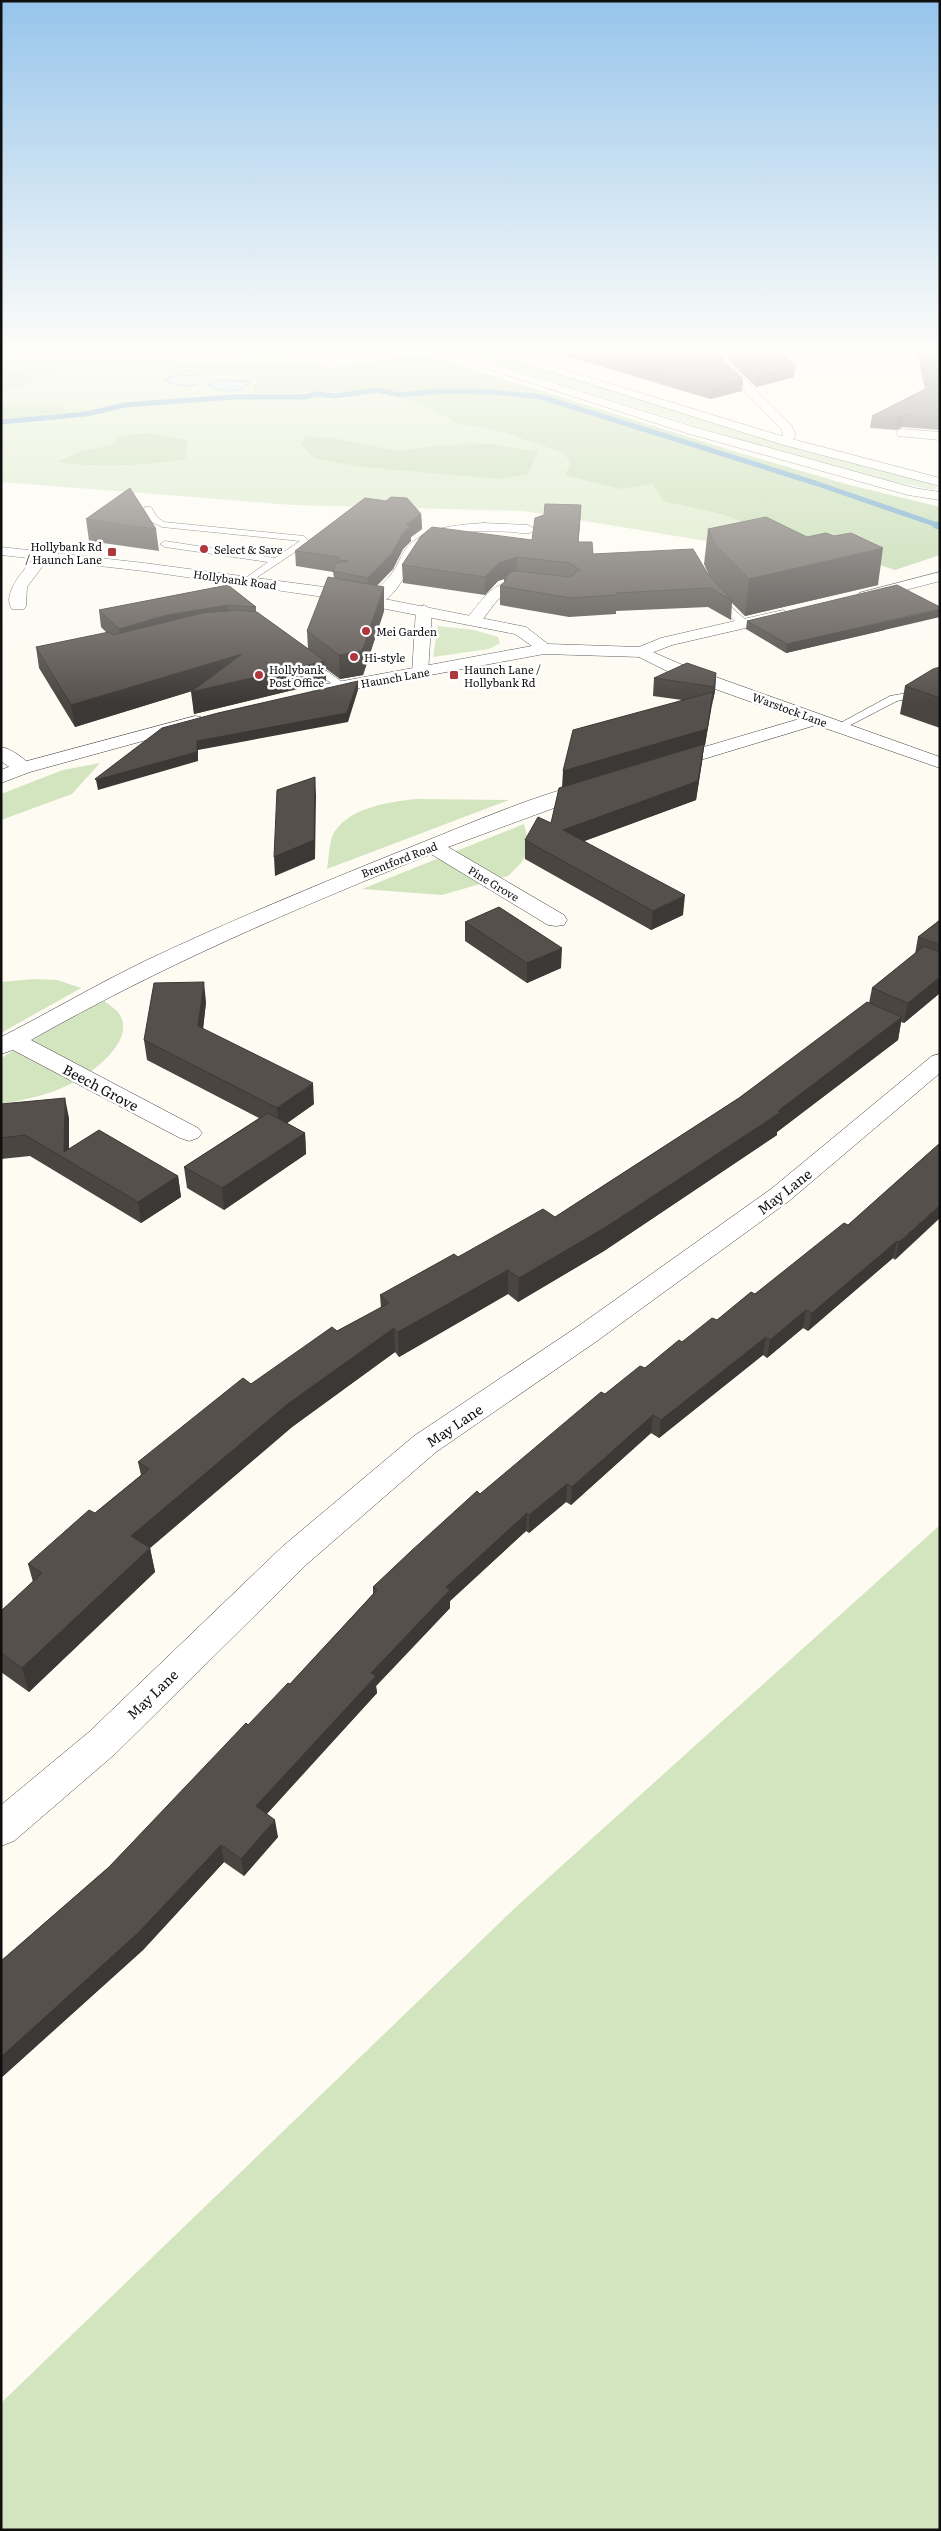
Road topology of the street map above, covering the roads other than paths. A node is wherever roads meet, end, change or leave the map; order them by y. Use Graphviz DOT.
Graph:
graph roads {
  1 [pos="823,467"];
  2 [pos="888,467"];
  3 [pos="937,480"];
  4 [pos="940,496"];
  5 [pos="148,508"];
  6 [pos="456,515"];
  7 [pos="464,528"];
  8 [pos="528,529"];
  9 [pos="165,544"];
  10 [pos="1,551"];
  11 [pos="44,555"];
  12 [pos="278,561"];
  13 [pos="940,576"];
  14 [pos="247,581"];
  15 [pos="551,586"];
  16 [pos="710,590"];
  17 [pos="846,600"];
  18 [pos="373,601"];
  19 [pos="18,606"];
  20 [pos="424,610"];
  21 [pos="798,612"];
  22 [pos="474,620"];
  23 [pos="744,624"];
  24 [pos="544,649"];
  25 [pos="293,650"];
  26 [pos="641,652"];
  27 [pos="420,672"];
  28 [pos="341,686"];
  29 [pos="940,688"];
  30 [pos="308,694"];
  31 [pos="213,716"];
  32 [pos="817,718"];
  33 [pos="839,726"];
  34 [pos="1,752"];
  35 [pos="940,763"];
  36 [pos="22,768"];
  37 [pos="650,770"];
  38 [pos="1,777"];
  39 [pos="612,781"];
  40 [pos="432,846"];
  41 [pos="556,920"];
  42 [pos="7,1044"];
  43 [pos="940,1061"];
  44 [pos="189,1133"];
  45 [pos="1,1829"];
  1 -- 4 [label="street"];
  2 -- 3 [label="street"];
  5 -- 12 [label="lane"];
  6 -- 7 [label="street"];
  7 -- 8 [label="street"];
  7 -- 18 [label="street"];
  9 -- 12 [label="lane"];
  10 -- 11 [label="street, Hollybank Road"];
  11 -- 14 [label="street, Hollybank Road"];
  11 -- 19 [label="street"];
  12 -- 14 [label="lane"];
  13 -- 17 [label="street"];
  14 -- 18 [label="street, Hollybank Road"];
  15 -- 22 [label="street"];
  16 -- 23 [label="lane"];
  18 -- 20 [label="street, Hollybank Road"];
  20 -- 22 [label="street, Hollybank Road"];
  20 -- 27 [label="street"];
  21 -- 23 [label="street, Haunch Lane"];
  22 -- 24 [label="street, Hollybank Road"];
  23 -- 26 [label="street, Haunch Lane"];
  24 -- 26 [label="street, Haunch Lane"];
  24 -- 27 [label="street, Haunch Lane"];
  25 -- 28 [label="lane"];
  26 -- 32 [label="street, Warstock Lane"];
  27 -- 28 [label="street, Haunch Lane"];
  28 -- 30 [label="street, Haunch Lane"];
  29 -- 33 [label="lane"];
  31 -- 36 [label="street"];
  32 -- 33 [label="street, Warstock Lane"];
  32 -- 37 [label="street"];
  33 -- 35 [label="street, Warstock Lane"];
  34 -- 36 [label="street"];
  36 -- 38 [label="street"];
  39 -- 40 [label="street, Brentford Road"];
  40 -- 41 [label="street, Pine Grove"];
  40 -- 42 [label="street, Brentford Road"];
  42 -- 44 [label="street, Beech Grove"];
  43 -- 45 [label="street, May Lane"];
}
